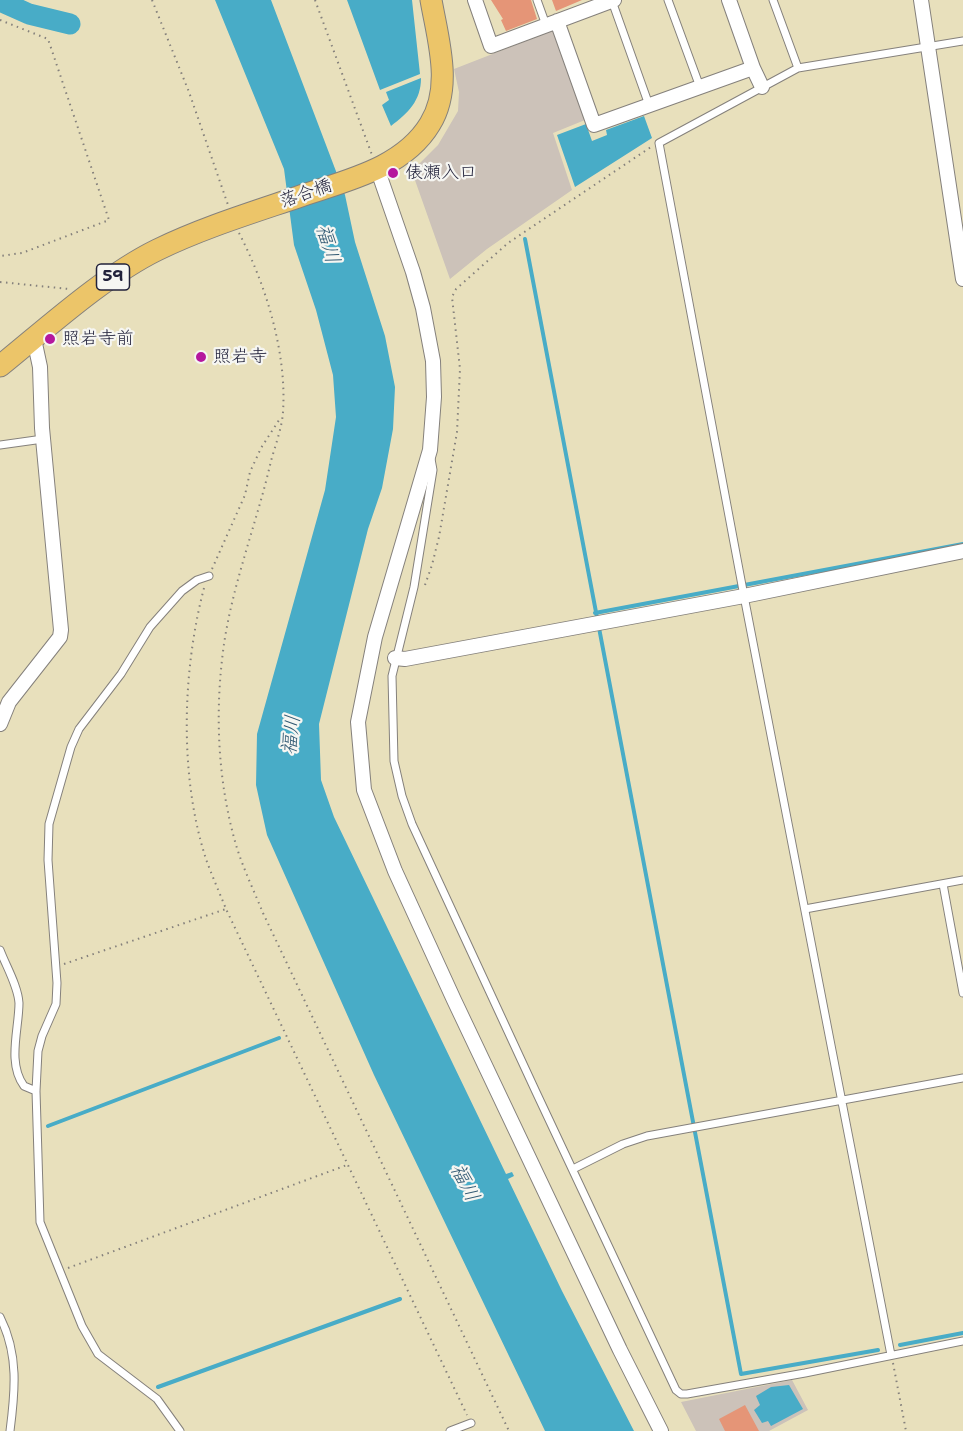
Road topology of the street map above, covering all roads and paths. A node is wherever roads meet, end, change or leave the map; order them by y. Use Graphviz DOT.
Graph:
graph roads {
  1 [pos="152,0"];
  2 [pos="315,0"];
  3 [pos="431,0"];
  4 [pos="475,0"];
  5 [pos="537,0"];
  6 [pos="668,0"];
  7 [pos="729,0"];
  8 [pos="773,0"];
  9 [pos="921,0"];
  10 [pos="606,1"];
  11 [pos="0,20"];
  12 [pos="551,23"];
  13 [pos="963,41"];
  14 [pos="928,46"];
  15 [pos="753,68"];
  16 [pos="798,68"];
  17 [pos="700,87"];
  18 [pos="762,87"];
  19 [pos="649,105"];
  20 [pos="659,143"];
  21 [pos="372,165"];
  22 [pos="237,218"];
  23 [pos="0,256"];
  24 [pos="963,279"];
  25 [pos="0,282"];
  26 [pos="86,297"];
  27 [pos="34,339"];
  28 [pos="0,366"];
  29 [pos="283,414"];
  30 [pos="43,439"];
  31 [pos="0,445"];
  32 [pos="430,450"];
  33 [pos="963,551"];
  34 [pos="209,576"];
  35 [pos="423,591"];
  36 [pos="744,596"];
  37 [pos="395,658"];
  38 [pos="5,702"];
  39 [pos="0,724"];
  40 [pos="963,880"];
  41 [pos="943,884"];
  42 [pos="226,909"];
  43 [pos="805,909"];
  44 [pos="0,950"];
  45 [pos="55,967"];
  46 [pos="963,993"];
  47 [pos="963,1078"];
  48 [pos="36,1091"];
  49 [pos="841,1101"];
  50 [pos="348,1165"];
  51 [pos="573,1169"];
  52 [pos="60,1271"];
  53 [pos="0,1317"];
  54 [pos="963,1341"];
  55 [pos="891,1355"];
  56 [pos="471,1423"];
  57 [pos="178,1430"];
  58 [pos="10,1431"];
  59 [pos="450,1431"];
  60 [pos="509,1431"];
  61 [pos="661,1431"];
  62 [pos="906,1431"];
  1 -- 22 [label="path"];
  2 -- 21 [label="path"];
  3 -- 21 [label="main road, 59"];
  4 -- 12 [label="street"];
  5 -- 12 [label="lane"];
  6 -- 17 [label="lane"];
  7 -- 15 [label="street"];
  8 -- 16 [label="lane"];
  9 -- 14 [label="street"];
  10 -- 12 [label="street"];
  10 -- 19 [label="lane"];
  11 -- 23 [label="path"];
  12 -- 19 [label="street"];
  13 -- 14 [label="lane"];
  14 -- 16 [label="lane"];
  14 -- 24 [label="street"];
  15 -- 17 [label="street"];
  15 -- 18 [label="street"];
  16 -- 18 [label="lane"];
  17 -- 19 [label="street"];
  18 -- 20 [label="lane"];
  20 -- 35 [label="path"];
  20 -- 36 [label="lane"];
  21 -- 22 [label="main road, 落合橋 / 59"];
  21 -- 32 [label="street"];
  22 -- 26 [label="main road, 59"];
  22 -- 29 [label="path"];
  25 -- 26 [label="path"];
  26 -- 27 [label="main road, 59"];
  27 -- 28 [label="main road, 59"];
  27 -- 30 [label="street"];
  29 -- 34 [label="path"];
  29 -- 60 [label="path"];
  30 -- 31 [label="lane"];
  30 -- 38 [label="street"];
  32 -- 37 [label="lane"];
  32 -- 61 [label="street"];
  33 -- 36 [label="street"];
  34 -- 42 [label="path"];
  34 -- 45 [label="lane"];
  36 -- 37 [label="street"];
  36 -- 43 [label="lane"];
  37 -- 51 [label="lane"];
  38 -- 39 [label="street"];
  40 -- 41 [label="lane"];
  41 -- 43 [label="lane"];
  41 -- 46 [label="lane"];
  42 -- 45 [label="path"];
  42 -- 50 [label="path"];
  43 -- 49 [label="lane"];
  44 -- 48 [label="lane"];
  45 -- 48 [label="lane"];
  47 -- 49 [label="lane"];
  48 -- 52 [label="lane"];
  49 -- 51 [label="lane"];
  49 -- 55 [label="lane"];
  50 -- 52 [label="path"];
  50 -- 56 [label="path"];
  51 -- 55 [label="lane"];
  52 -- 57 [label="lane"];
  53 -- 58 [label="lane"];
  54 -- 55 [label="lane"];
  55 -- 62 [label="path"];
  56 -- 59 [label="lane"];
}
